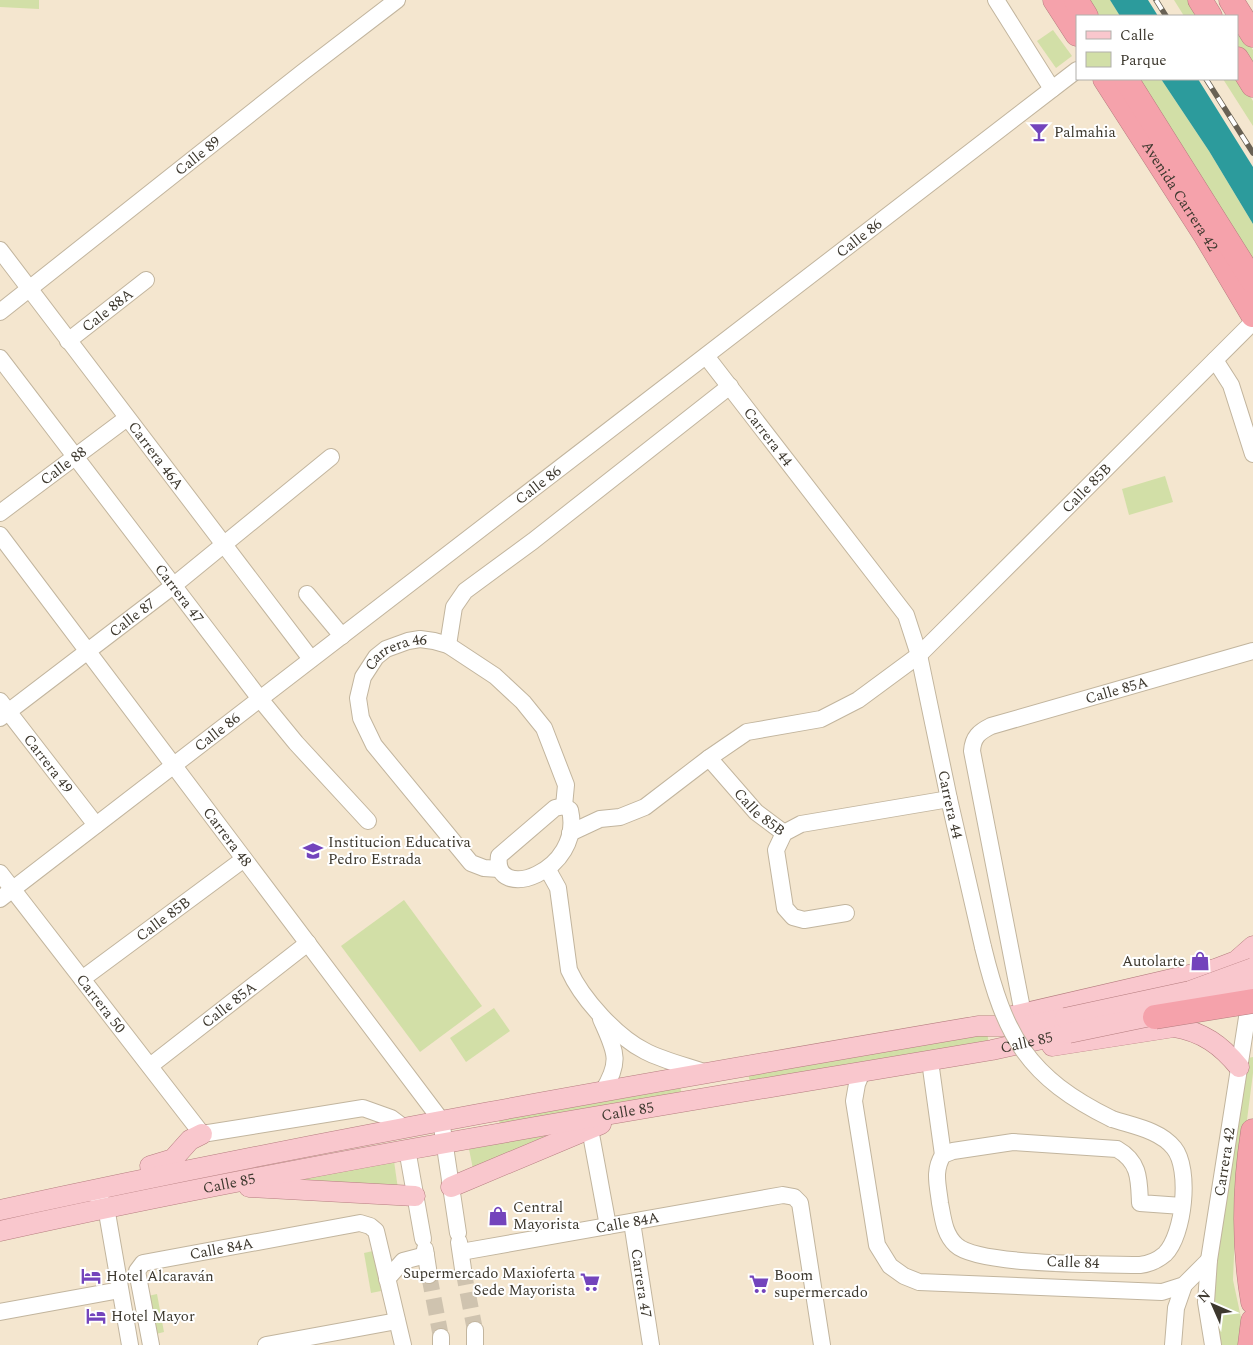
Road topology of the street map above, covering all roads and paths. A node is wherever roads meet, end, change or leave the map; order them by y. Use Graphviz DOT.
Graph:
graph roads {
  1 [pos="397,0"];
  2 [pos="996,0"];
  3 [pos="1055,0"];
  4 [pos="1076,0"];
  5 [pos="1200,0"];
  6 [pos="1231,0"];
  7 [pos="1085,15"];
  8 [pos="1209,15"];
  9 [pos="1076,32"];
  10 [pos="1253,35"];
  11 [pos="1238,61"];
  12 [pos="1076,71"];
  13 [pos="1106,80"];
  14 [pos="1127,80"];
  15 [pos="1253,85"];
  16 [pos="1052,89"];
  17 [pos="0,250"];
  18 [pos="146,280"];
  19 [pos="1253,281"];
  20 [pos="29,289"];
  21 [pos="0,312"];
  22 [pos="1253,315"];
  23 [pos="1253,322"];
  24 [pos="68,341"];
  25 [pos="706,356"];
  26 [pos="0,358"];
  27 [pos="1215,360"];
  28 [pos="730,386"];
  29 [pos="127,418"];
  30 [pos="1253,454"];
  31 [pos="75,457"];
  32 [pos="330,457"];
  33 [pos="0,513"];
  34 [pos="0,535"];
  35 [pos="224,545"];
  36 [pos="173,586"];
  37 [pos="307,594"];
  38 [pos="342,636"];
  39 [pos="448,645"];
  40 [pos="87,650"];
  41 [pos="1253,651"];
  42 [pos="920,655"];
  43 [pos="311,660"];
  44 [pos="260,699"];
  45 [pos="3,710"];
  46 [pos="981,730"];
  47 [pos="709,758"];
  48 [pos="174,765"];
  49 [pos="949,799"];
  50 [pos="567,808"];
  51 [pos="600,819"];
  52 [pos="368,822"];
  53 [pos="96,825"];
  54 [pos="570,833"];
  55 [pos="784,833"];
  56 [pos="244,858"];
  57 [pos="499,869"];
  58 [pos="548,870"];
  59 [pos="0,873"];
  60 [pos="6,894"];
  61 [pos="846,913"];
  62 [pos="308,943"];
  63 [pos="1253,946"];
  64 [pos="1253,968"];
  65 [pos="1199,973"];
  66 [pos="82,979"];
  67 [pos="1253,982"];
  68 [pos="1253,1001"];
  69 [pos="598,1012"];
  70 [pos="1024,1019"];
  71 [pos="1164,1022"];
  72 [pos="1067,1026"];
  73 [pos="992,1050"];
  74 [pos="930,1060"];
  75 [pos="150,1066"];
  76 [pos="1239,1067"];
  77 [pos="730,1069"];
  78 [pos="862,1072"];
  79 [pos="708,1073"];
  80 [pos="602,1091"];
  81 [pos="734,1093"];
  82 [pos="634,1110"];
  83 [pos="441,1120"];
  84 [pos="403,1127"];
  85 [pos="590,1129"];
  86 [pos="1253,1131"];
  87 [pos="202,1134"];
  88 [pos="444,1144"];
  89 [pos="407,1149"];
  90 [pos="943,1155"];
  91 [pos="124,1182"];
  92 [pos="219,1185"];
  93 [pos="451,1188"];
  94 [pos="92,1190"];
  95 [pos="416,1196"];
  96 [pos="1182,1206"];
  97 [pos="106,1207"];
  98 [pos="0,1210"];
  99 [pos="632,1222"];
  100 [pos="608,1226"];
  101 [pos="0,1231"];
  102 [pos="459,1242"];
  103 [pos="424,1248"];
  104 [pos="1209,1260"];
  105 [pos="463,1269"];
  106 [pos="429,1275"];
  107 [pos="387,1278"];
  108 [pos="1184,1285"];
  109 [pos="120,1290"];
  110 [pos="1253,1302"];
  111 [pos="0,1312"];
  112 [pos="1253,1320"];
  113 [pos="397,1321"];
  114 [pos="130,1345"];
  115 [pos="151,1345"];
  116 [pos="266,1345"];
  117 [pos="403,1345"];
  118 [pos="651,1345"];
  119 [pos="822,1345"];
  120 [pos="1173,1345"];
  121 [pos="1213,1345"];
  122 [pos="1250,1345"];
  1 -- 20 [label="street, Calle 89"];
  2 -- 16 [label="street"];
  3 -- 9 [label="highway"];
  4 -- 7 [label="highway"];
  5 -- 8 [label="highway"];
  6 -- 10 [label="highway"];
  11 -- 15 [label="highway"];
  12 -- 16 [label="street, Calle 86"];
  13 -- 22 [label="highway, Avenida Carrera 42"];
  14 -- 19 [label="highway, Avenida Carrera 42"];
  16 -- 25 [label="street, Calle 86"];
  17 -- 20 [label="street, Carrera 46A"];
  18 -- 24 [label="street, Cale 88A"];
  20 -- 21 [label="street, Calle 89"];
  20 -- 24 [label="street, Carrera 46A"];
  23 -- 27 [label="street, Calle 85B"];
  24 -- 29 [label="street, Carrera 46A"];
  25 -- 28 [label="street, Carrera 44"];
  25 -- 38 [label="street, Calle 86"];
  26 -- 31 [label="street, Carrera 47"];
  27 -- 30 [label="street"];
  27 -- 42 [label="street, Calle 85B"];
  28 -- 39 [label="street"];
  28 -- 42 [label="street, Carrera 44"];
  29 -- 31 [label="street, Calle 88"];
  29 -- 35 [label="street, Carrera 46A"];
  31 -- 33 [label="street, Calle 88"];
  31 -- 36 [label="street, Carrera 47"];
  32 -- 35 [label="street, Calle 87"];
  34 -- 40 [label="street, Carrera 48"];
  35 -- 36 [label="street, Calle 87"];
  35 -- 43 [label="street, Carrera 46A"];
  36 -- 40 [label="street, Calle 87"];
  36 -- 44 [label="street, Carrera 47"];
  37 -- 38 [label="street"];
  38 -- 43 [label="street, Calle 86"];
  39 -- 50 [label="street, Carrera 46"];
  39 -- 57 [label="street, Carrera 46"];
  40 -- 45 [label="street, Calle 87"];
  40 -- 48 [label="street, Carrera 48"];
  41 -- 46 [label="street, Calle 85A"];
  42 -- 47 [label="street, Calle 85B"];
  42 -- 49 [label="street, Carrera 44"];
  43 -- 44 [label="street, Calle 86"];
  44 -- 48 [label="street, Calle 86"];
  44 -- 52 [label="street, Carrera 47"];
  45 -- 53 [label="street, Carrera 49"];
  46 -- 70 [label="street, Carrera 44"];
  47 -- 51 [label="street"];
  47 -- 55 [label="street, Calle 85B"];
  48 -- 53 [label="street, Calle 86"];
  48 -- 56 [label="street, Carrera 48"];
  49 -- 55 [label="street, Calle 85B"];
  49 -- 96 [label="street, Carrera 44, bridge"];
  50 -- 51 [label="street"];
  50 -- 54 [label="street, Carrera 46"];
  50 -- 57 [label="street"];
  51 -- 54 [label="street"];
  53 -- 60 [label="street, Calle 86"];
  54 -- 58 [label="street"];
  55 -- 61 [label="street"];
  56 -- 62 [label="street, Carrera 48"];
  56 -- 66 [label="street, Calle 85B"];
  57 -- 58 [label="street, Carrera 46"];
  58 -- 69 [label="street"];
  59 -- 60 [label="street, Carrera 50"];
  60 -- 66 [label="street, Carrera 50"];
  62 -- 75 [label="street, Calle 85A"];
  62 -- 83 [label="street, Carrera 48"];
  63 -- 65 [label="main road"];
  64 -- 72 [label="main road, Calle 85, bridge"];
  65 -- 70 [label="main road"];
  65 -- 71 [label="main road"];
  66 -- 75 [label="street, Carrera 50"];
  67 -- 71 [label="main road, Calle 85, bridge"];
  67 -- 76 [label="street, Carrera 42"];
  68 -- 71 [label="highway, bridge"];
  69 -- 79 [label="street"];
  69 -- 80 [label="street"];
  70 -- 72 [label="main road, Calle 85"];
  70 -- 77 [label="main road, Calle 85"];
  71 -- 72 [label="main road, Calle 85, bridge"];
  71 -- 73 [label="main road"];
  71 -- 76 [label="main road"];
  72 -- 73 [label="main road, Calle 85"];
  73 -- 74 [label="main road, Calle 85"];
  74 -- 78 [label="main road, Calle 85"];
  74 -- 90 [label="street"];
  75 -- 87 [label="street, Carrera 50"];
  76 -- 104 [label="street, Carrera 42"];
  77 -- 79 [label="main road, Calle 85"];
  77 -- 81 [label="main road"];
  78 -- 81 [label="main road, Calle 85"];
  78 -- 108 [label="street"];
  79 -- 80 [label="main road, Calle 85"];
  80 -- 83 [label="main road, Calle 85"];
  81 -- 82 [label="main road, Calle 85"];
  82 -- 85 [label="main road"];
  82 -- 88 [label="main road, Calle 85"];
  83 -- 84 [label="main road, Calle 85"];
  83 -- 88 [label="street, Carrera 48"];
  83 -- 89 [label="main road"];
  84 -- 87 [label="street"];
  84 -- 91 [label="main road, Calle 85"];
  85 -- 93 [label="main road"];
  85 -- 100 [label="street"];
  86 -- 110 [label="highway"];
  87 -- 91 [label="main road"];
  88 -- 89 [label="main road, Calle 85"];
  88 -- 93 [label="street, Carrera 48"];
  89 -- 92 [label="main road, Calle 85"];
  89 -- 95 [label="street"];
  90 -- 96 [label="street"];
  90 -- 96 [label="street, Calle 84"];
  91 -- 94 [label="main road, Calle 85"];
  91 -- 97 [label="main road"];
  92 -- 95 [label="main road"];
  92 -- 97 [label="main road, Calle 85"];
  93 -- 102 [label="street, Carrera 48"];
  94 -- 97 [label="street"];
  94 -- 98 [label="main road, Calle 85"];
  95 -- 103 [label="street"];
  97 -- 101 [label="main road, Calle 85"];
  97 -- 109 [label="street"];
  99 -- 100 [label="street, Calle 84A"];
  99 -- 118 [label="street, Carrera 47"];
  99 -- 119 [label="street, Calle 84A"];
  100 -- 102 [label="street, Calle 84A"];
  102 -- 105 [label="street, Carrera 48"];
  103 -- 106 [label="street"];
  103 -- 107 [label="street"];
  104 -- 108 [label="street"];
  104 -- 121 [label="street, Carrera 42"];
  107 -- 113 [label="street"];
  107 -- 115 [label="street, Calle 84A"];
  108 -- 120 [label="street"];
  109 -- 111 [label="street"];
  109 -- 114 [label="street"];
  112 -- 122 [label="highway"];
  113 -- 116 [label="street"];
  113 -- 117 [label="street"];
}
